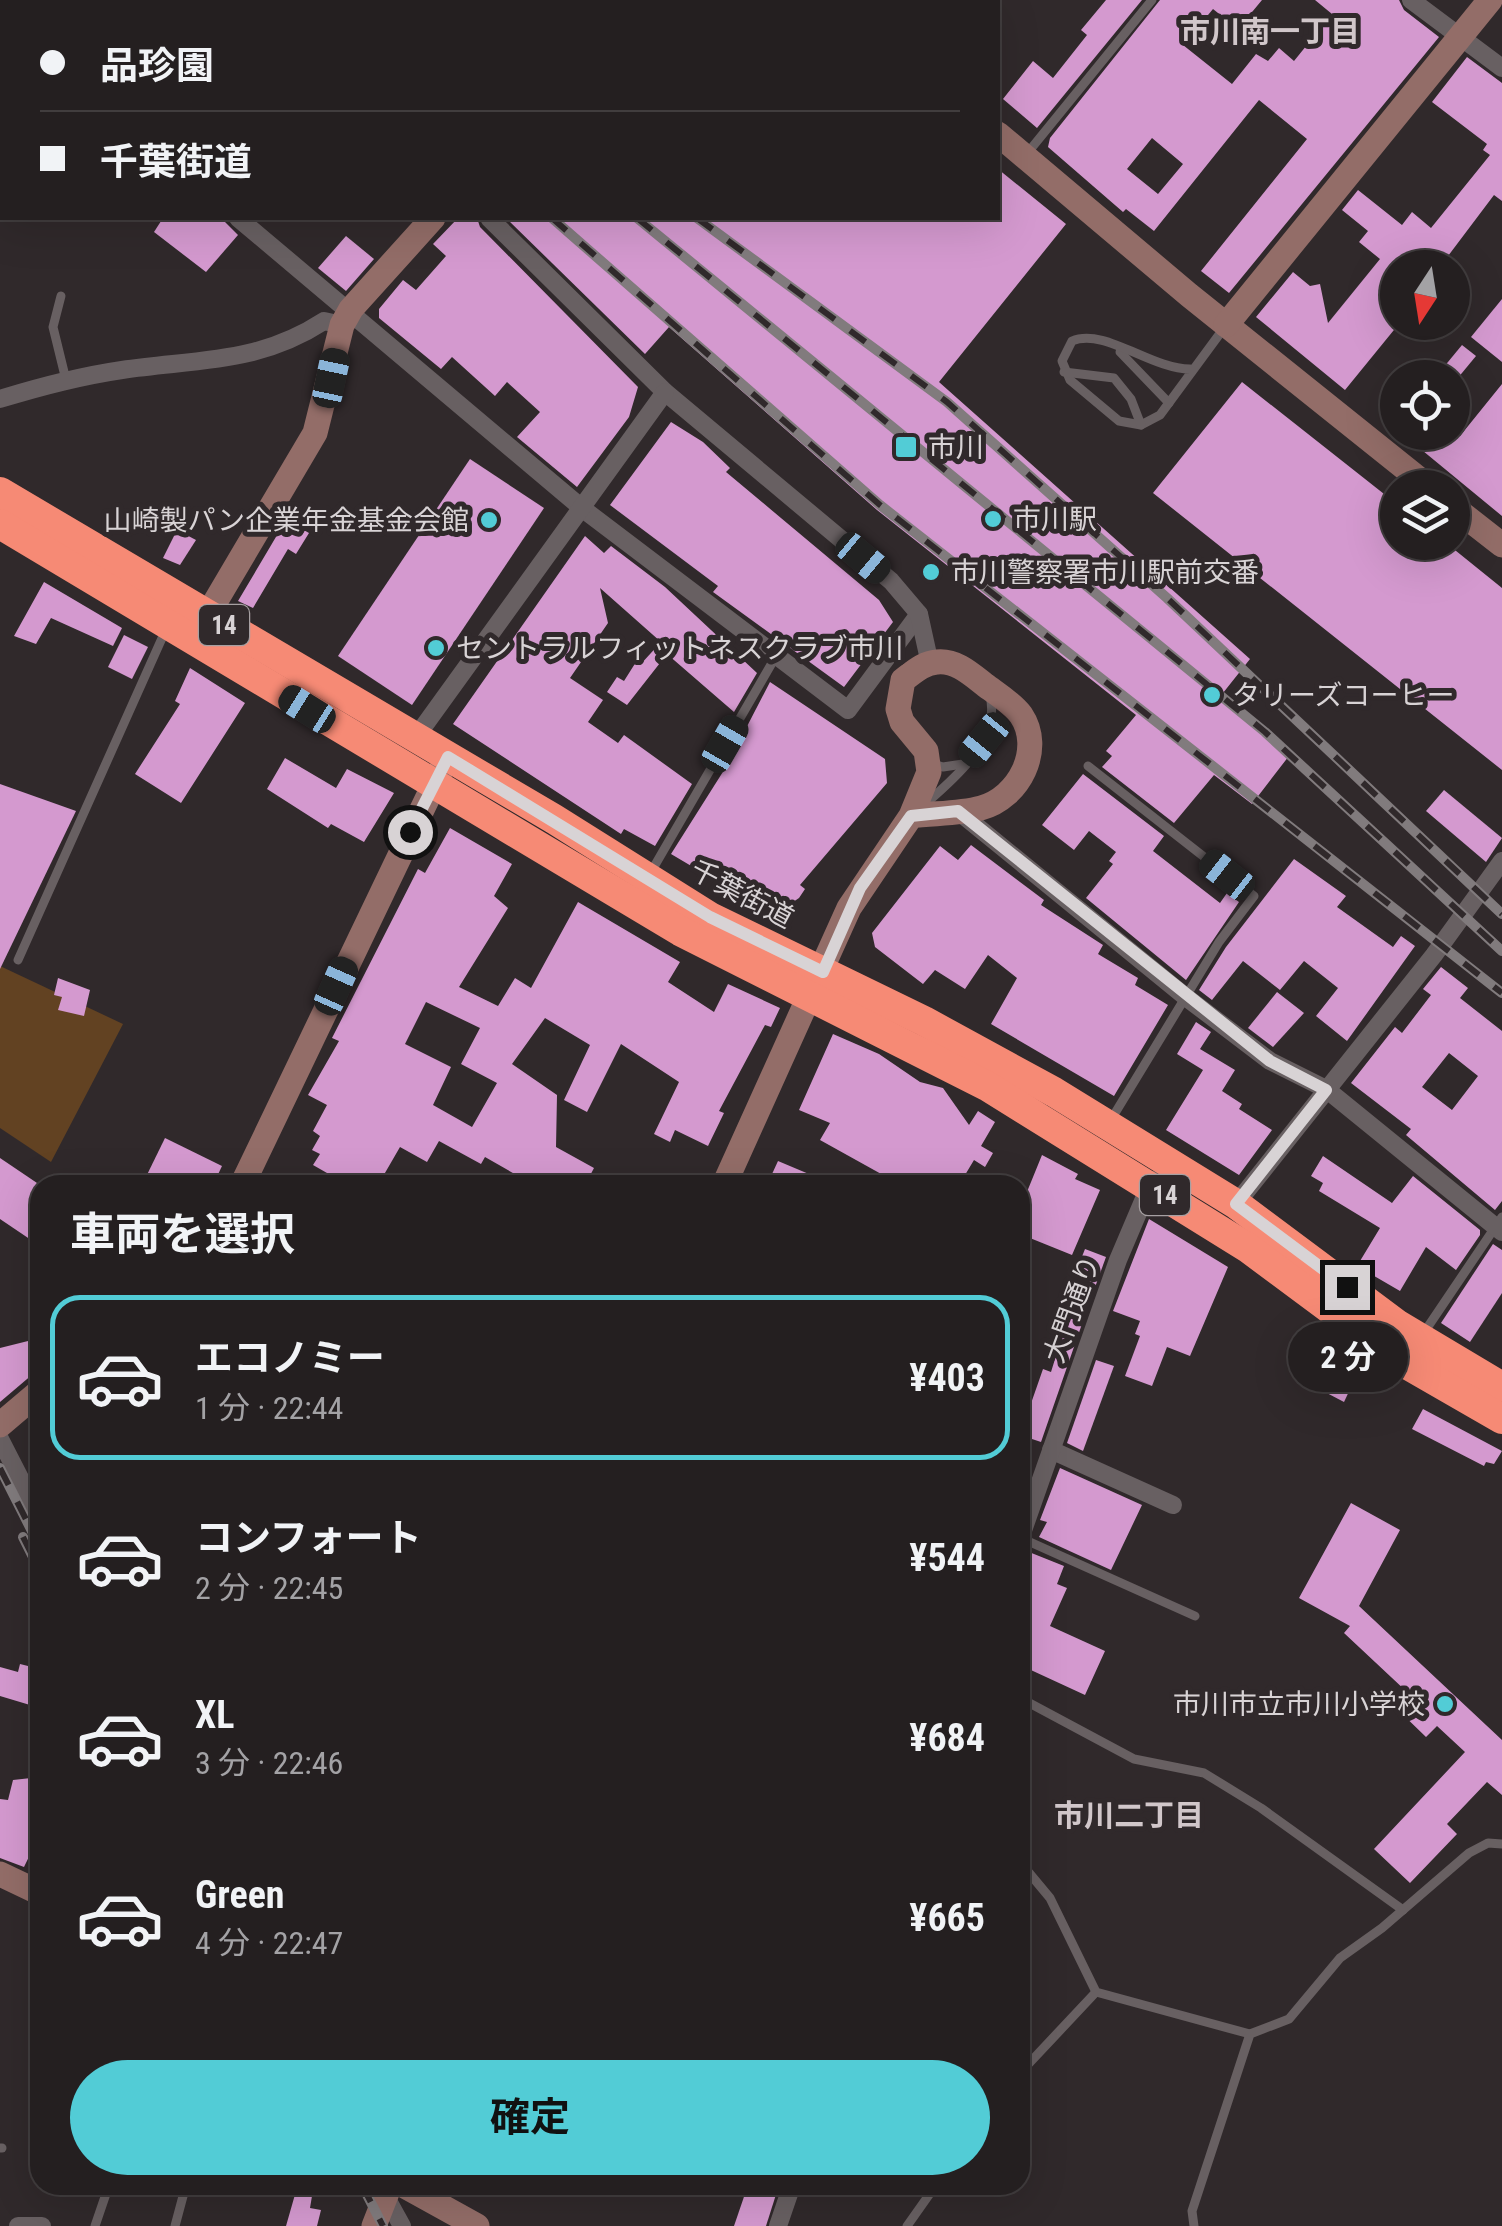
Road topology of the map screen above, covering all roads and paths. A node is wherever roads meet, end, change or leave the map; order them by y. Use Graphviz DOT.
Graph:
graph roads {
  1 [pos="1152,0"];
  2 [pos="1412,0"];
  3 [pos="1490,0"];
  4 [pos="1462,34"];
  5 [pos="1502,68"];
  6 [pos="1000,136"];
  7 [pos="1024,158"];
  8 [pos="240,220"];
  9 [pos="431,220"];
  10 [pos="490,220"];
  11 [pos="61,296"];
  12 [pos="347,316"];
  13 [pos="1226,325"];
  14 [pos="1110,344"];
  15 [pos="1190,369"];
  16 [pos="1064,372"];
  17 [pos="67,382"];
  18 [pos="665,392"];
  19 [pos="0,399"];
  20 [pos="1169,403"];
  21 [pos="1141,425"];
  22 [pos="1407,470"];
  23 [pos="0,492"];
  24 [pos="583,509"];
  25 [pos="1470,520"];
  26 [pos="0,524"];
  27 [pos="1502,545"];
  28 [pos="919,614"];
  29 [pos="189,626"];
  30 [pos="778,654"];
  31 [pos="930,664"];
  32 [pos="985,685"];
  33 [pos="416,737"];
  34 [pos="448,757"];
  35 [pos="929,762"];
  36 [pos="966,763"];
  37 [pos="1088,766"];
  38 [pos="432,786"];
  39 [pos="958,811"];
  40 [pos="911,816"];
  41 [pos="1502,861"];
  42 [pos="647,878"];
  43 [pos="18,960"];
  44 [pos="818,985"];
  45 [pos="1187,998"];
  46 [pos="1326,1090"];
  47 [pos="1108,1125"];
  48 [pos="1165,1158"];
  49 [pos="247,1175"];
  50 [pos="729,1175"];
  51 [pos="1150,1185"];
  52 [pos="1236,1204"];
  53 [pos="1500,1225"];
  54 [pos="1420,1340"];
  55 [pos="1502,1387"];
  56 [pos="30,1400"];
  57 [pos="1502,1419"];
  58 [pos="0,1425"];
  59 [pos="0,1438"];
  60 [pos="1051,1450"];
  61 [pos="30,1498"];
  62 [pos="1173,1505"];
  63 [pos="1030,1510"];
  64 [pos="1030,1543"];
  65 [pos="1196,1616"];
  66 [pos="1030,1703"];
  67 [pos="1502,1844"];
  68 [pos="0,1874"];
  69 [pos="1030,1874"];
  70 [pos="30,1888"];
  71 [pos="1404,1910"];
  72 [pos="1096,1992"];
  73 [pos="1250,2034"];
  74 [pos="1030,2062"];
  75 [pos="106,2195"];
  76 [pos="183,2195"];
  77 [pos="390,2195"];
  78 [pos="394,2195"];
  79 [pos="407,2195"];
  80 [pos="789,2195"];
  81 [pos="929,2195"];
  82 [pos="18,2226"];
  83 [pos="42,2226"];
  84 [pos="95,2226"];
  85 [pos="174,2226"];
  86 [pos="374,2226"];
  87 [pos="402,2226"];
  88 [pos="477,2226"];
  89 [pos="778,2226"];
  90 [pos="907,2226"];
  91 [pos="1194,2226"];
  1 -- 7 [label="lane"];
  2 -- 4 [label="street"];
  3 -- 4 [label="street"];
  4 -- 5 [label="street"];
  4 -- 13 [label="street"];
  6 -- 7 [label="street"];
  7 -- 13 [label="street"];
  8 -- 12 [label="street"];
  9 -- 12 [label="street"];
  10 -- 18 [label="street"];
  11 -- 17 [label="lane"];
  12 -- 17 [label="street"];
  12 -- 24 [label="street"];
  12 -- 29 [label="street"];
  13 -- 15 [label="lane"];
  13 -- 22 [label="street"];
  14 -- 15 [label="lane"];
  14 -- 16 [label="lane"];
  14 -- 20 [label="lane"];
  15 -- 20 [label="lane"];
  16 -- 21 [label="lane"];
  16 -- 21 [label="lane"];
  17 -- 19 [label="street"];
  18 -- 24 [label="street"];
  18 -- 28 [label="street"];
  20 -- 21 [label="lane"];
  23 -- 29 [label="highway, 千葉街道 / 14"];
  24 -- 30 [label="street"];
  24 -- 33 [label="street"];
  25 -- 27 [label="street"];
  26 -- 29 [label="highway, 千葉街道 / 14"];
  28 -- 30 [label="street"];
  28 -- 31 [label="street"];
  29 -- 33 [label="highway, 千葉街道 / 14"];
  29 -- 38 [label="highway, 千葉街道 / 14"];
  29 -- 43 [label="lane"];
  30 -- 42 [label="lane"];
  31 -- 32 [label="street"];
  31 -- 35 [label="street"];
  32 -- 36 [label="lane"];
  32 -- 39 [label="street"];
  33 -- 34 [label="highway, 千葉街道 / 14"];
  34 -- 38 [label="street"];
  34 -- 42 [label="highway, 千葉街道 / 14"];
  35 -- 36 [label="lane"];
  35 -- 40 [label="street"];
  36 -- 40 [label="lane"];
  37 -- 45 [label="lane"];
  38 -- 44 [label="highway, 千葉街道 / 14"];
  38 -- 49 [label="street"];
  39 -- 40 [label="street"];
  39 -- 45 [label="street"];
  40 -- 44 [label="street"];
  41 -- 46 [label="street"];
  42 -- 44 [label="highway, 千葉街道 / 14"];
  44 -- 47 [label="highway, 千葉街道 / 14"];
  44 -- 50 [label="street"];
  44 -- 51 [label="highway, 千葉街道 / 14"];
  45 -- 46 [label="street"];
  45 -- 47 [label="lane"];
  46 -- 52 [label="street"];
  46 -- 53 [label="street"];
  47 -- 48 [label="highway, 千葉街道 / 14"];
  48 -- 51 [label="street, 大門通り"];
  48 -- 52 [label="highway, 千葉街道 / 14"];
  51 -- 57 [label="highway, 千葉街道 / 14"];
  51 -- 60 [label="street, 大門通り"];
  52 -- 54 [label="highway, 千葉街道 / 14"];
  53 -- 54 [label="lane"];
  54 -- 55 [label="highway, 千葉街道 / 14"];
  56 -- 58 [label="street"];
  59 -- 61 [label="street"];
  60 -- 62 [label="street"];
  60 -- 63 [label="street, 大門通り"];
  64 -- 65 [label="lane"];
  66 -- 71 [label="lane"];
  67 -- 71 [label="lane"];
  68 -- 70 [label="street"];
  69 -- 72 [label="lane"];
  71 -- 73 [label="lane"];
  72 -- 73 [label="lane"];
  72 -- 74 [label="lane"];
  73 -- 91 [label="lane"];
  75 -- 84 [label="lane"];
  76 -- 85 [label="lane"];
  77 -- 86 [label="street"];
  78 -- 87 [label="street"];
  79 -- 88 [label="street"];
  80 -- 89 [label="street"];
  81 -- 90 [label="lane"];
  82 -- 83 [label="street"];
}
